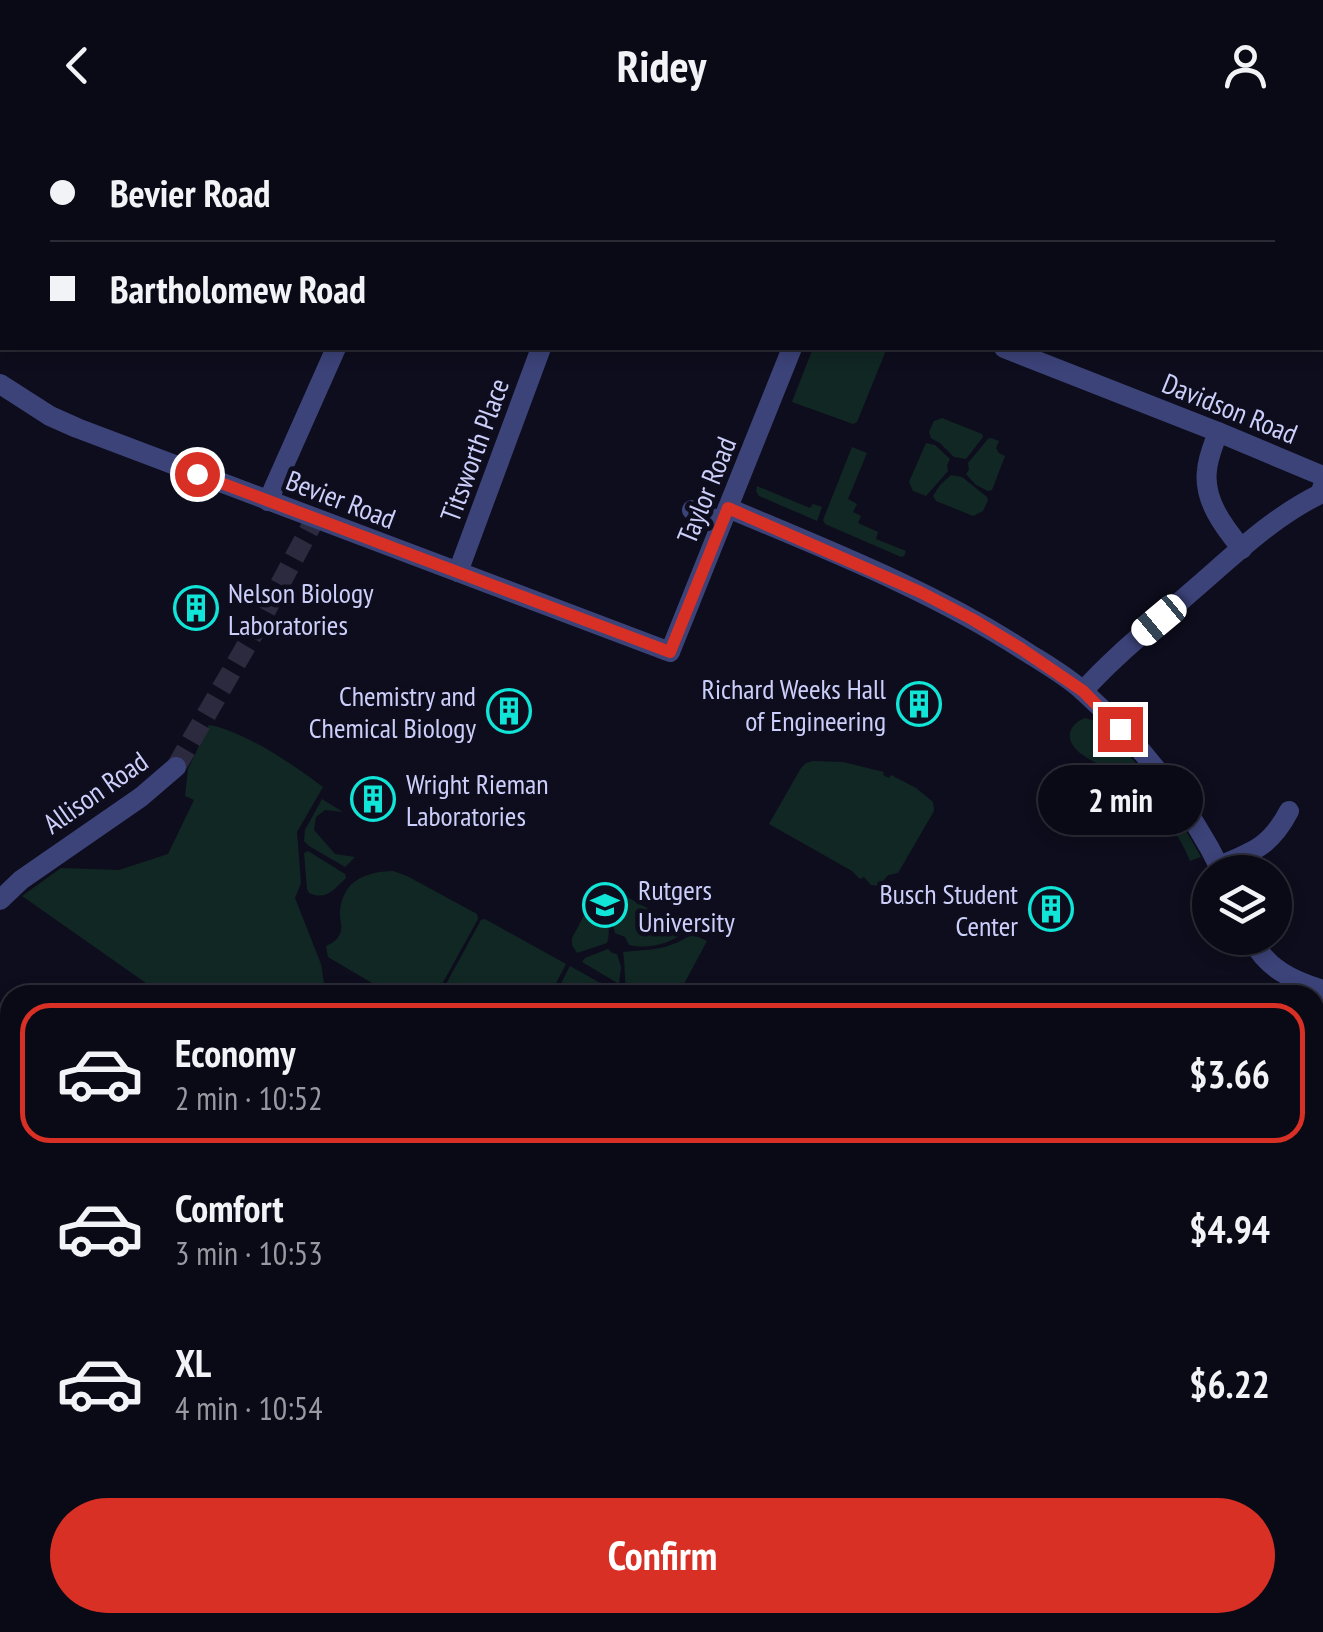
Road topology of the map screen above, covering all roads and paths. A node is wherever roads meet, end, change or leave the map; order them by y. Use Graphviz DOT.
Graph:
graph roads {
  1 [pos="335,350"];
  2 [pos="540,350"];
  3 [pos="791,350"];
  4 [pos="1009,350"];
  5 [pos="0,384"];
  6 [pos="1218,432"];
  7 [pos="1323,476"];
  8 [pos="1323,486"];
  9 [pos="268,500"];
  10 [pos="692,510"];
  11 [pos="725,515"];
  12 [pos="1242,549"];
  13 [pos="458,572"];
  14 [pos="670,652"];
  15 [pos="1083,691"];
  16 [pos="176,768"];
  17 [pos="1289,811"];
  18 [pos="1213,855"];
  19 [pos="1248,855"];
  20 [pos="0,900"];
  21 [pos="1262,955"];
  22 [pos="1309,985"];
  1 -- 9 [label="street"];
  2 -- 13 [label="street, Titsworth Place"];
  3 -- 11 [label="street, Taylor Road"];
  4 -- 6 [label="street, Davidson Road"];
  5 -- 9 [label="street, Bevier Road"];
  6 -- 7 [label="street, Davidson Road"];
  6 -- 12 [label="street"];
  8 -- 12 [label="street"];
  9 -- 13 [label="street, Bevier Road"];
  10 -- 11 [label="street"];
  11 -- 14 [label="street, Taylor Road"];
  11 -- 15 [label="street"];
  12 -- 15 [label="street"];
  13 -- 14 [label="street, Bevier Road"];
  15 -- 18 [label="street"];
  16 -- 20 [label="street, Allison Road"];
  17 -- 19 [label="street"];
  21 -- 22 [label="street"];
}
